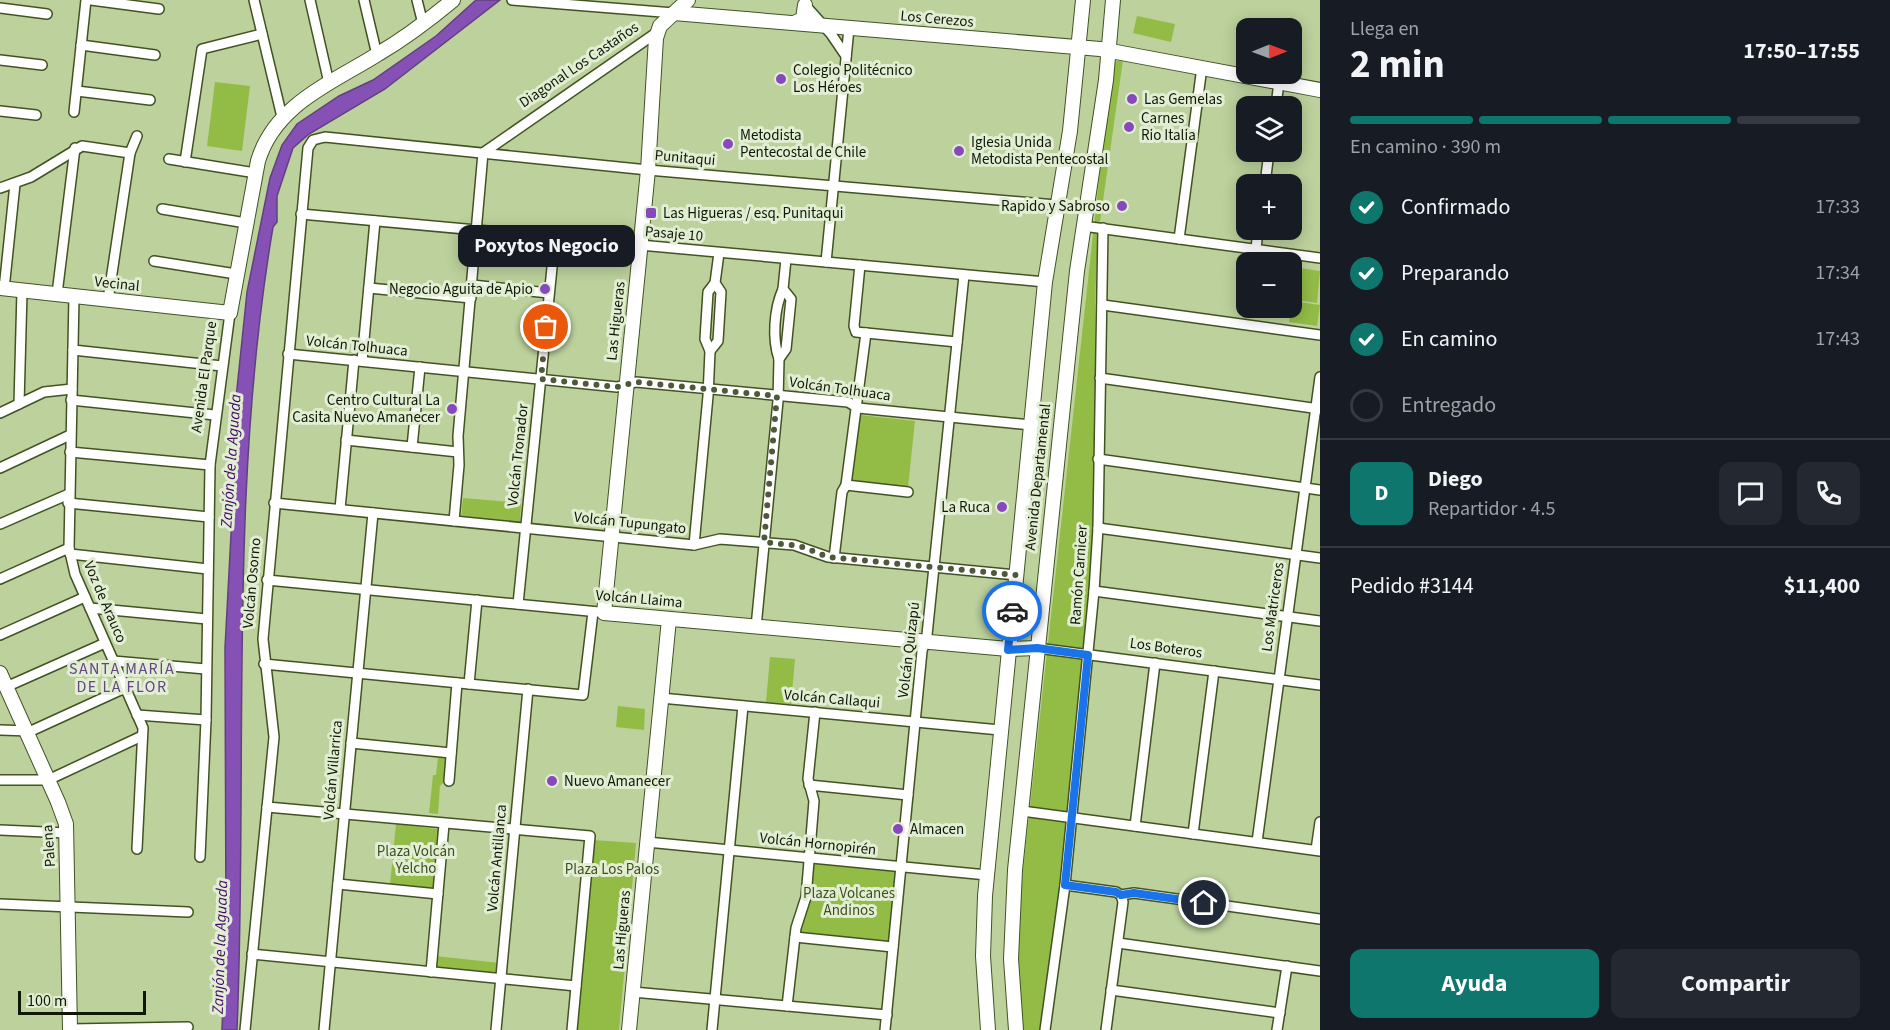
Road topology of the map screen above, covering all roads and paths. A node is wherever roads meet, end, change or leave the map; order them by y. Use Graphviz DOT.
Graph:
graph roads {
  1 [pos="86,0"];
  2 [pos="91,0"];
  3 [pos="254,0"];
  4 [pos="310,0"];
  5 [pos="364,0"];
  6 [pos="417,0"];
  7 [pos="453,0"];
  8 [pos="512,0"];
  9 [pos="690,0"];
  10 [pos="1083,0"];
  11 [pos="1113,0"];
  12 [pos="803,2"];
  13 [pos="0,8"];
  14 [pos="159,9"];
  15 [pos="674,13"];
  16 [pos="47,14"];
  17 [pos="699,15"];
  18 [pos="794,23"];
  19 [pos="423,24"];
  20 [pos="824,25"];
  21 [pos="849,28"];
  22 [pos="656,33"];
  23 [pos="262,34"];
  24 [pos="81,45"];
  25 [pos="1080,47"];
  26 [pos="1110,51"];
  27 [pos="155,55"];
  28 [pos="377,55"];
  29 [pos="846,56"];
  30 [pos="0,60"];
  31 [pos="42,64"];
  32 [pos="1202,68"];
  33 [pos="1236,74"];
  34 [pos="329,83"];
  35 [pos="1289,84"];
  36 [pos="1320,90"];
  37 [pos="76,91"];
  38 [pos="150,100"];
  39 [pos="0,111"];
  40 [pos="74,112"];
  41 [pos="36,115"];
  42 [pos="282,117"];
  43 [pos="136,136"];
  44 [pos="313,140"];
  45 [pos="75,148"];
  46 [pos="130,153"];
  47 [pos="483,153"];
  48 [pos="169,159"];
  49 [pos="185,162"];
  50 [pos="648,170"];
  51 [pos="256,173"];
  52 [pos="15,184"];
  53 [pos="832,186"];
  54 [pos="0,188"];
  55 [pos="1056,205"];
  56 [pos="162,209"];
  57 [pos="302,214"];
  58 [pos="375,221"];
  59 [pos="246,223"];
  60 [pos="1083,226"];
  61 [pos="1103,228"];
  62 [pos="476,231"];
  63 [pos="555,238"];
  64 [pos="1179,239"];
  65 [pos="1257,240"];
  66 [pos="640,246"];
  67 [pos="1256,249"];
  68 [pos="719,253"];
  69 [pos="1320,258"];
  70 [pos="786,259"];
  71 [pos="154,261"];
  72 [pos="826,262"];
  73 [pos="860,266"];
  74 [pos="236,274"];
  75 [pos="964,275"];
  76 [pos="1045,282"];
  77 [pos="472,285"];
  78 [pos="369,288"];
  79 [pos="2,289"];
  80 [pos="22,291"];
  81 [pos="549,293"];
  82 [pos="57,294"];
  83 [pos="74,296"];
  84 [pos="471,298"];
  85 [pos="108,300"];
  86 [pos="1103,305"];
  87 [pos="230,313"];
  88 [pos="866,333"];
  89 [pos="1320,335"];
  90 [pos="957,342"];
  91 [pos="73,350"];
  92 [pos="288,354"];
  93 [pos="358,361"];
  94 [pos="222,366"];
  95 [pos="420,367"];
  96 [pos="464,371"];
  97 [pos="1320,377"];
  98 [pos="1100,378"];
  99 [pos="541,379"];
  100 [pos="626,384"];
  101 [pos="72,389"];
  102 [pos="708,389"];
  103 [pos="777,396"];
  104 [pos="71,400"];
  105 [pos="19,404"];
  106 [pos="858,408"];
  107 [pos="1318,408"];
  108 [pos="0,413"];
  109 [pos="215,416"];
  110 [pos="950,417"];
  111 [pos="1030,425"];
  112 [pos="70,435"];
  113 [pos="346,441"];
  114 [pos="412,447"];
  115 [pos="70,452"];
  116 [pos="458,452"];
  117 [pos="1098,459"];
  118 [pos="210,465"];
  119 [pos="0,468"];
  120 [pos="846,485"];
  121 [pos="1304,488"];
  122 [pos="1320,490"];
  123 [pos="908,492"];
  124 [pos="69,499"];
  125 [pos="274,503"];
  126 [pos="340,510"];
  127 [pos="373,513"];
  128 [pos="209,517"];
  129 [pos="454,521"];
  130 [pos="0,524"];
  131 [pos="526,528"];
  132 [pos="1098,528"];
  133 [pos="612,537"];
  134 [pos="764,542"];
  135 [pos="694,545"];
  136 [pos="69,551"];
  137 [pos="1295,554"];
  138 [pos="834,558"];
  139 [pos="1320,558"];
  140 [pos="934,568"];
  141 [pos="208,569"];
  142 [pos="1016,575"];
  143 [pos="0,579"];
  144 [pos="267,580"];
  145 [pos="365,590"];
  146 [pos="1094,591"];
  147 [pos="85,597"];
  148 [pos="477,600"];
  149 [pos="518,604"];
  150 [pos="90,608"];
  151 [pos="599,612"];
  152 [pos="1287,617"];
  153 [pos="207,619"];
  154 [pos="669,619"];
  155 [pos="1320,621"];
  156 [pos="756,627"];
  157 [pos="0,635"];
  158 [pos="105,642"];
  159 [pos="925,642"];
  160 [pos="1037,648"];
  161 [pos="1008,650"];
  162 [pos="1088,655"];
  163 [pos="113,661"];
  164 [pos="1155,663"];
  165 [pos="264,664"];
  166 [pos="206,669"];
  167 [pos="1214,671"];
  168 [pos="358,673"];
  169 [pos="2,680"];
  170 [pos="1278,680"];
  171 [pos="457,683"];
  172 [pos="469,684"];
  173 [pos="1320,685"];
  174 [pos="125,688"];
  175 [pos="528,689"];
  176 [pos="661,698"];
  177 [pos="743,706"];
  178 [pos="814,712"];
  179 [pos="137,715"];
  180 [pos="206,720"];
  181 [pos="915,722"];
  182 [pos="0,730"];
  183 [pos="1000,730"];
  184 [pos="26,731"];
  185 [pos="142,736"];
  186 [pos="351,743"];
  187 [pos="451,753"];
  188 [pos="0,780"];
  189 [pos="48,780"];
  190 [pos="449,781"];
  191 [pos="809,785"];
  192 [pos="908,795"];
  193 [pos="267,807"];
  194 [pos="1022,811"];
  195 [pos="344,814"];
  196 [pos="1071,818"];
  197 [pos="1320,822"];
  198 [pos="444,824"];
  199 [pos="1135,826"];
  200 [pos="515,829"];
  201 [pos="0,830"];
  202 [pos="67,833"];
  203 [pos="1193,834"];
  204 [pos="647,842"];
  205 [pos="1257,842"];
  206 [pos="137,849"];
  207 [pos="729,850"];
  208 [pos="1318,850"];
  209 [pos="200,858"];
  210 [pos="809,858"];
  211 [pos="901,867"];
  212 [pos="987,875"];
  213 [pos="338,884"];
  214 [pos="1065,885"];
  215 [pos="438,894"];
  216 [pos="1121,895"];
  217 [pos="0,904"];
  218 [pos="68,907"];
  219 [pos="189,912"];
  220 [pos="1320,919"];
  221 [pos="795,937"];
  222 [pos="1118,943"];
  223 [pos="893,947"];
  224 [pos="252,954"];
  225 [pos="330,962"];
  226 [pos="1287,966"];
  227 [pos="1320,971"];
  228 [pos="431,972"];
  229 [pos="501,979"];
  230 [pos="576,986"];
  231 [pos="1111,990"];
  232 [pos="633,992"];
  233 [pos="715,999"];
  234 [pos="787,1006"];
  235 [pos="1280,1013"];
  236 [pos="886,1015"];
  237 [pos="188,1027"];
  238 [pos="70,1029"];
  239 [pos="245,1030"];
  240 [pos="324,1030"];
  241 [pos="496,1030"];
  242 [pos="572,1030"];
  243 [pos="629,1030"];
  244 [pos="712,1030"];
  245 [pos="885,1030"];
  246 [pos="988,1030"];
  247 [pos="1016,1030"];
  248 [pos="1045,1030"];
  249 [pos="1106,1030"];
  250 [pos="1277,1030"];
  1 -- 24 [label="street"];
  2 -- 14 [label="street"];
  3 -- 23 [label="street"];
  4 -- 34 [label="street"];
  5 -- 28 [label="street"];
  6 -- 19 [label="street"];
  7 -- 19 [label="street, Avenida El Parque"];
  8 -- 15 [label="street, Los Cerezos"];
  9 -- 15 [label="street, Diagonal Los Castaños"];
  9 -- 17 [label="street"];
  10 -- 25 [label="street, Avenida Departamental"];
  11 -- 26 [label="street, Avenida Departamental"];
  12 -- 18 [label="street"];
  12 -- 20 [label="street"];
  13 -- 16 [label="street"];
  15 -- 17 [label="street, Los Cerezos"];
  15 -- 22 [label="street, Diagonal Los Castaños"];
  17 -- 18 [label="street, Los Cerezos"];
  18 -- 20 [label="street, Los Cerezos"];
  19 -- 28 [label="street, Avenida El Parque"];
  20 -- 21 [label="street, Los Cerezos"];
  20 -- 29 [label="street"];
  21 -- 25 [label="street, Los Cerezos"];
  21 -- 29 [label="street"];
  22 -- 47 [label="street, Diagonal Los Castaños"];
  22 -- 50 [label="street, Las Higueras"];
  23 -- 42 [label="street"];
  23 -- 49 [label="street"];
  24 -- 27 [label="street"];
  24 -- 37 [label="street"];
  25 -- 26 [label="street, Los Cerezos"];
  25 -- 55 [label="street, Avenida Departamental"];
  26 -- 32 [label="street, Los Cerezos"];
  26 -- 60 [label="street, Avenida Departamental"];
  28 -- 34 [label="street, Avenida El Parque"];
  29 -- 53 [label="street"];
  30 -- 31 [label="street"];
  32 -- 33 [label="street, Los Cerezos"];
  32 -- 64 [label="street"];
  34 -- 42 [label="street, Avenida El Parque"];
  35 -- 36 [label="street, Los Cerezos"];
  37 -- 38 [label="street"];
  37 -- 40 [label="street"];
  39 -- 41 [label="street"];
  42 -- 51 [label="street, Avenida El Parque"];
  43 -- 46 [label="street"];
  44 -- 47 [label="street, Punitaqui"];
  44 -- 57 [label="street, Volcán Osorno"];
  45 -- 46 [label="street"];
  45 -- 52 [label="street"];
  45 -- 82 [label="street"];
  46 -- 85 [label="street"];
  47 -- 50 [label="street, Punitaqui"];
  47 -- 62 [label="street"];
  48 -- 49 [label="street"];
  49 -- 51 [label="street"];
  50 -- 53 [label="street, Punitaqui"];
  50 -- 66 [label="street, Las Higueras"];
  51 -- 59 [label="street, Avenida El Parque"];
  52 -- 54 [label="street"];
  52 -- 79 [label="street"];
  53 -- 55 [label="street, Punitaqui"];
  53 -- 72 [label="street"];
  55 -- 76 [label="street, Avenida Departamental"];
  56 -- 59 [label="street"];
  57 -- 58 [label="street, Pasaje 10"];
  57 -- 92 [label="street, Volcán Osorno"];
  58 -- 62 [label="street, Pasaje 10"];
  58 -- 78 [label="street"];
  59 -- 74 [label="street, Avenida El Parque"];
  60 -- 61 [label="street"];
  60 -- 160 [label="street, Avenida Departamental"];
  61 -- 64 [label="street"];
  61 -- 86 [label="street, Ramón Carnicer"];
  62 -- 63 [label="street, Pasaje 10"];
  62 -- 77 [label="street"];
  63 -- 66 [label="street, Pasaje 10"];
  63 -- 81 [label="street, Volcán Tronador"];
  64 -- 67 [label="street"];
  65 -- 67 [label="street"];
  66 -- 68 [label="street, Pasaje 10"];
  66 -- 100 [label="street, Las Higueras"];
  67 -- 69 [label="street"];
  68 -- 70 [label="street, Pasaje 10"];
  68 -- 102 [label="street"];
  70 -- 72 [label="street, Pasaje 10"];
  70 -- 103 [label="street"];
  71 -- 74 [label="street"];
  72 -- 73 [label="street, Pasaje 10"];
  73 -- 75 [label="street, Pasaje 10"];
  73 -- 88 [label="street"];
  74 -- 87 [label="street, Avenida El Parque"];
  75 -- 76 [label="street, Pasaje 10"];
  75 -- 90 [label="street, Volcán Quizapú"];
  76 -- 111 [label="street, Avenida Departamental"];
  77 -- 81 [label="street"];
  77 -- 84 [label="street"];
  78 -- 84 [label="street"];
  78 -- 93 [label="street"];
  79 -- 80 [label="street, Vecinal"];
  80 -- 82 [label="street, Vecinal"];
  80 -- 105 [label="street"];
  81 -- 99 [label="street, Volcán Tronador"];
  82 -- 83 [label="street, Vecinal"];
  83 -- 85 [label="street, Vecinal"];
  83 -- 91 [label="street, Voz de Arauco"];
  84 -- 96 [label="street"];
  85 -- 87 [label="street, Vecinal"];
  86 -- 89 [label="street"];
  86 -- 98 [label="street, Ramón Carnicer"];
  87 -- 94 [label="street, Avenida El Parque"];
  88 -- 90 [label="street"];
  88 -- 106 [label="street"];
  90 -- 110 [label="street, Volcán Quizapú"];
  91 -- 94 [label="street"];
  91 -- 101 [label="street, Voz de Arauco"];
  92 -- 93 [label="street, Volcán Tolhuaca"];
  92 -- 125 [label="street, Volcán Osorno"];
  93 -- 95 [label="street, Volcán Tolhuaca"];
  93 -- 113 [label="street"];
  94 -- 109 [label="street, Avenida El Parque"];
  95 -- 96 [label="street, Volcán Tolhuaca"];
  95 -- 114 [label="street"];
  96 -- 99 [label="street, Volcán Tolhuaca"];
  96 -- 116 [label="street"];
  97 -- 107 [label="street, Los Matriceros"];
  98 -- 107 [label="street"];
  98 -- 117 [label="street, Ramón Carnicer"];
  99 -- 100 [label="street, Volcán Tolhuaca"];
  99 -- 131 [label="street, Volcán Tronador"];
  100 -- 102 [label="street, Volcán Tolhuaca"];
  100 -- 133 [label="street, Las Higueras"];
  101 -- 104 [label="street, Voz de Arauco"];
  101 -- 105 [label="street"];
  102 -- 103 [label="street, Volcán Tolhuaca"];
  102 -- 135 [label="street"];
  103 -- 106 [label="street, Volcán Tolhuaca"];
  103 -- 134 [label="street"];
  104 -- 109 [label="street"];
  104 -- 112 [label="street, Voz de Arauco"];
  105 -- 108 [label="street"];
  106 -- 110 [label="street, Volcán Tolhuaca"];
  106 -- 120 [label="street"];
  107 -- 121 [label="street, Los Matriceros"];
  109 -- 118 [label="street, Avenida El Parque"];
  110 -- 111 [label="street, Volcán Tolhuaca"];
  110 -- 140 [label="street, Volcán Quizapú"];
  111 -- 142 [label="street, Avenida Departamental"];
  112 -- 115 [label="street, Voz de Arauco"];
  112 -- 119 [label="street"];
  113 -- 114 [label="street"];
  113 -- 126 [label="street"];
  114 -- 116 [label="street"];
  115 -- 118 [label="street"];
  115 -- 124 [label="street, Voz de Arauco"];
  116 -- 129 [label="street"];
  117 -- 121 [label="street"];
  117 -- 132 [label="street, Ramón Carnicer"];
  118 -- 128 [label="street, Avenida El Parque"];
  120 -- 123 [label="street"];
  120 -- 138 [label="street"];
  121 -- 122 [label="street"];
  121 -- 137 [label="street, Los Matriceros"];
  124 -- 128 [label="street"];
  124 -- 130 [label="street"];
  124 -- 136 [label="street, Voz de Arauco"];
  125 -- 126 [label="street, Volcán Tupungato"];
  125 -- 144 [label="street, Volcán Osorno"];
  126 -- 127 [label="street, Volcán Tupungato"];
  127 -- 129 [label="street, Volcán Tupungato"];
  127 -- 145 [label="street, Volcán Villarrica"];
  128 -- 141 [label="street, Avenida El Parque"];
  129 -- 131 [label="street, Volcán Tupungato"];
  131 -- 133 [label="street, Volcán Tupungato"];
  131 -- 149 [label="street, Volcán Tronador"];
  132 -- 137 [label="street"];
  132 -- 146 [label="street, Ramón Carnicer"];
  133 -- 135 [label="street, Volcán Tupungato"];
  133 -- 151 [label="street, Las Higueras"];
  134 -- 135 [label="street, Volcán Tupungato"];
  134 -- 138 [label="street, Volcán Tupungato"];
  134 -- 156 [label="street"];
  136 -- 141 [label="street"];
  136 -- 143 [label="street"];
  136 -- 147 [label="street, Voz de Arauco"];
  137 -- 139 [label="street"];
  137 -- 152 [label="street, Los Matriceros"];
  138 -- 140 [label="street, Volcán Tupungato"];
  140 -- 142 [label="street, Volcán Tupungato"];
  140 -- 159 [label="street, Volcán Quizapú"];
  141 -- 153 [label="street, Avenida El Parque"];
  142 -- 161 [label="street, Avenida Departamental"];
  144 -- 145 [label="street, Volcán Llaima"];
  144 -- 165 [label="street, Volcán Osorno"];
  145 -- 148 [label="street, Volcán Llaima"];
  145 -- 168 [label="street, Volcán Villarrica"];
  146 -- 152 [label="street"];
  146 -- 162 [label="street, Ramón Carnicer"];
  147 -- 150 [label="street, Voz de Arauco"];
  147 -- 157 [label="street"];
  148 -- 149 [label="street, Volcán Llaima"];
  148 -- 172 [label="street"];
  149 -- 151 [label="street, Volcán Llaima"];
  150 -- 153 [label="street"];
  150 -- 158 [label="street, Voz de Arauco"];
  151 -- 154 [label="street, Volcán Llaima"];
  151 -- 175 [label="street"];
  152 -- 155 [label="street"];
  152 -- 170 [label="street, Los Matriceros"];
  153 -- 166 [label="street, Avenida El Parque"];
  154 -- 156 [label="street, Volcán Llaima"];
  154 -- 176 [label="street, Las Higueras"];
  156 -- 159 [label="street, Volcán Llaima"];
  158 -- 163 [label="street, Voz de Arauco"];
  158 -- 169 [label="street"];
  159 -- 161 [label="street, Volcán Llaima"];
  159 -- 181 [label="street, Volcán Quizapú"];
  160 -- 161 [label="street, Los Boteros"];
  160 -- 162 [label="street, Los Boteros"];
  160 -- 194 [label="street, Avenida Departamental"];
  161 -- 183 [label="street, Avenida Departamental"];
  162 -- 164 [label="street, Los Boteros"];
  162 -- 196 [label="street, Ramón Carnicer"];
  163 -- 166 [label="street"];
  163 -- 174 [label="street, Voz de Arauco"];
  164 -- 167 [label="street, Los Boteros"];
  164 -- 199 [label="street"];
  165 -- 168 [label="street"];
  165 -- 193 [label="street, Volcán Osorno"];
  166 -- 180 [label="street, Avenida El Parque"];
  167 -- 170 [label="street, Los Boteros"];
  167 -- 203 [label="street"];
  168 -- 171 [label="street"];
  168 -- 186 [label="street, Volcán Villarrica"];
  169 -- 184 [label="street, Palena"];
  170 -- 173 [label="street, Los Boteros"];
  170 -- 205 [label="street, Los Matriceros"];
  171 -- 172 [label="street"];
  171 -- 187 [label="street"];
  172 -- 175 [label="street"];
  174 -- 179 [label="street, Voz de Arauco"];
  174 -- 184 [label="street"];
  175 -- 200 [label="street, Volcán Antillanca"];
  176 -- 177 [label="street, Volcán Callaqui"];
  176 -- 204 [label="street, Las Higueras"];
  177 -- 178 [label="street, Volcán Callaqui"];
  177 -- 207 [label="street"];
  178 -- 181 [label="street, Volcán Callaqui"];
  178 -- 191 [label="street"];
  179 -- 180 [label="street"];
  179 -- 185 [label="street, Voz de Arauco"];
  180 -- 209 [label="street, Avenida El Parque"];
  181 -- 183 [label="street, Volcán Callaqui"];
  181 -- 192 [label="street, Volcán Quizapú"];
  182 -- 184 [label="street"];
  183 -- 212 [label="street, Avenida Departamental"];
  184 -- 189 [label="street, Palena"];
  185 -- 189 [label="street"];
  185 -- 206 [label="street, Voz de Arauco"];
  186 -- 187 [label="street"];
  186 -- 195 [label="street, Volcán Villarrica"];
  187 -- 190 [label="street"];
  188 -- 189 [label="street"];
  189 -- 202 [label="street, Palena"];
  191 -- 192 [label="street"];
  191 -- 210 [label="street"];
  192 -- 211 [label="street, Volcán Quizapú"];
  193 -- 195 [label="street"];
  193 -- 224 [label="street, Volcán Osorno"];
  194 -- 196 [label="street"];
  194 -- 247 [label="street, Avenida Departamental"];
  195 -- 198 [label="street"];
  195 -- 213 [label="street, Volcán Villarrica"];
  196 -- 199 [label="street"];
  196 -- 214 [label="street, Ramón Carnicer"];
  197 -- 208 [label="street"];
  198 -- 200 [label="street"];
  198 -- 215 [label="street"];
  199 -- 203 [label="street"];
  200 -- 229 [label="street, Volcán Antillanca"];
  200 -- 230 [label="street"];
  201 -- 202 [label="street"];
  202 -- 218 [label="street, Palena"];
  203 -- 205 [label="street"];
  204 -- 207 [label="street, Volcán Hornopirén"];
  204 -- 232 [label="street, Las Higueras"];
  205 -- 208 [label="street"];
  207 -- 210 [label="street, Volcán Hornopirén"];
  207 -- 233 [label="street"];
  210 -- 211 [label="street, Volcán Hornopirén"];
  210 -- 221 [label="street"];
  211 -- 212 [label="street, Volcán Hornopirén"];
  211 -- 223 [label="street, Volcán Quizapú"];
  212 -- 246 [label="street, Avenida Departamental"];
  213 -- 215 [label="street"];
  213 -- 225 [label="street, Volcán Villarrica"];
  214 -- 216 [label="street"];
  214 -- 248 [label="street, Ramón Carnicer"];
  215 -- 228 [label="street"];
  216 -- 220 [label="street"];
  216 -- 222 [label="street"];
  217 -- 218 [label="street"];
  218 -- 219 [label="street"];
  218 -- 238 [label="street, Palena"];
  221 -- 223 [label="street"];
  221 -- 234 [label="street"];
  222 -- 226 [label="street"];
  222 -- 231 [label="street"];
  223 -- 236 [label="street, Volcán Quizapú"];
  224 -- 225 [label="street"];
  224 -- 239 [label="street, Volcán Osorno"];
  225 -- 228 [label="street"];
  225 -- 240 [label="street, Volcán Villarrica"];
  226 -- 227 [label="street"];
  226 -- 235 [label="street"];
  228 -- 229 [label="street"];
  229 -- 230 [label="street"];
  229 -- 241 [label="street, Volcán Antillanca"];
  230 -- 242 [label="street"];
  231 -- 235 [label="street"];
  231 -- 249 [label="street"];
  232 -- 233 [label="street"];
  232 -- 243 [label="street, Las Higueras"];
  233 -- 234 [label="street"];
  233 -- 244 [label="street"];
  234 -- 236 [label="street"];
  235 -- 250 [label="street"];
  236 -- 245 [label="street, Volcán Quizapú"];
  237 -- 238 [label="street"];
}
